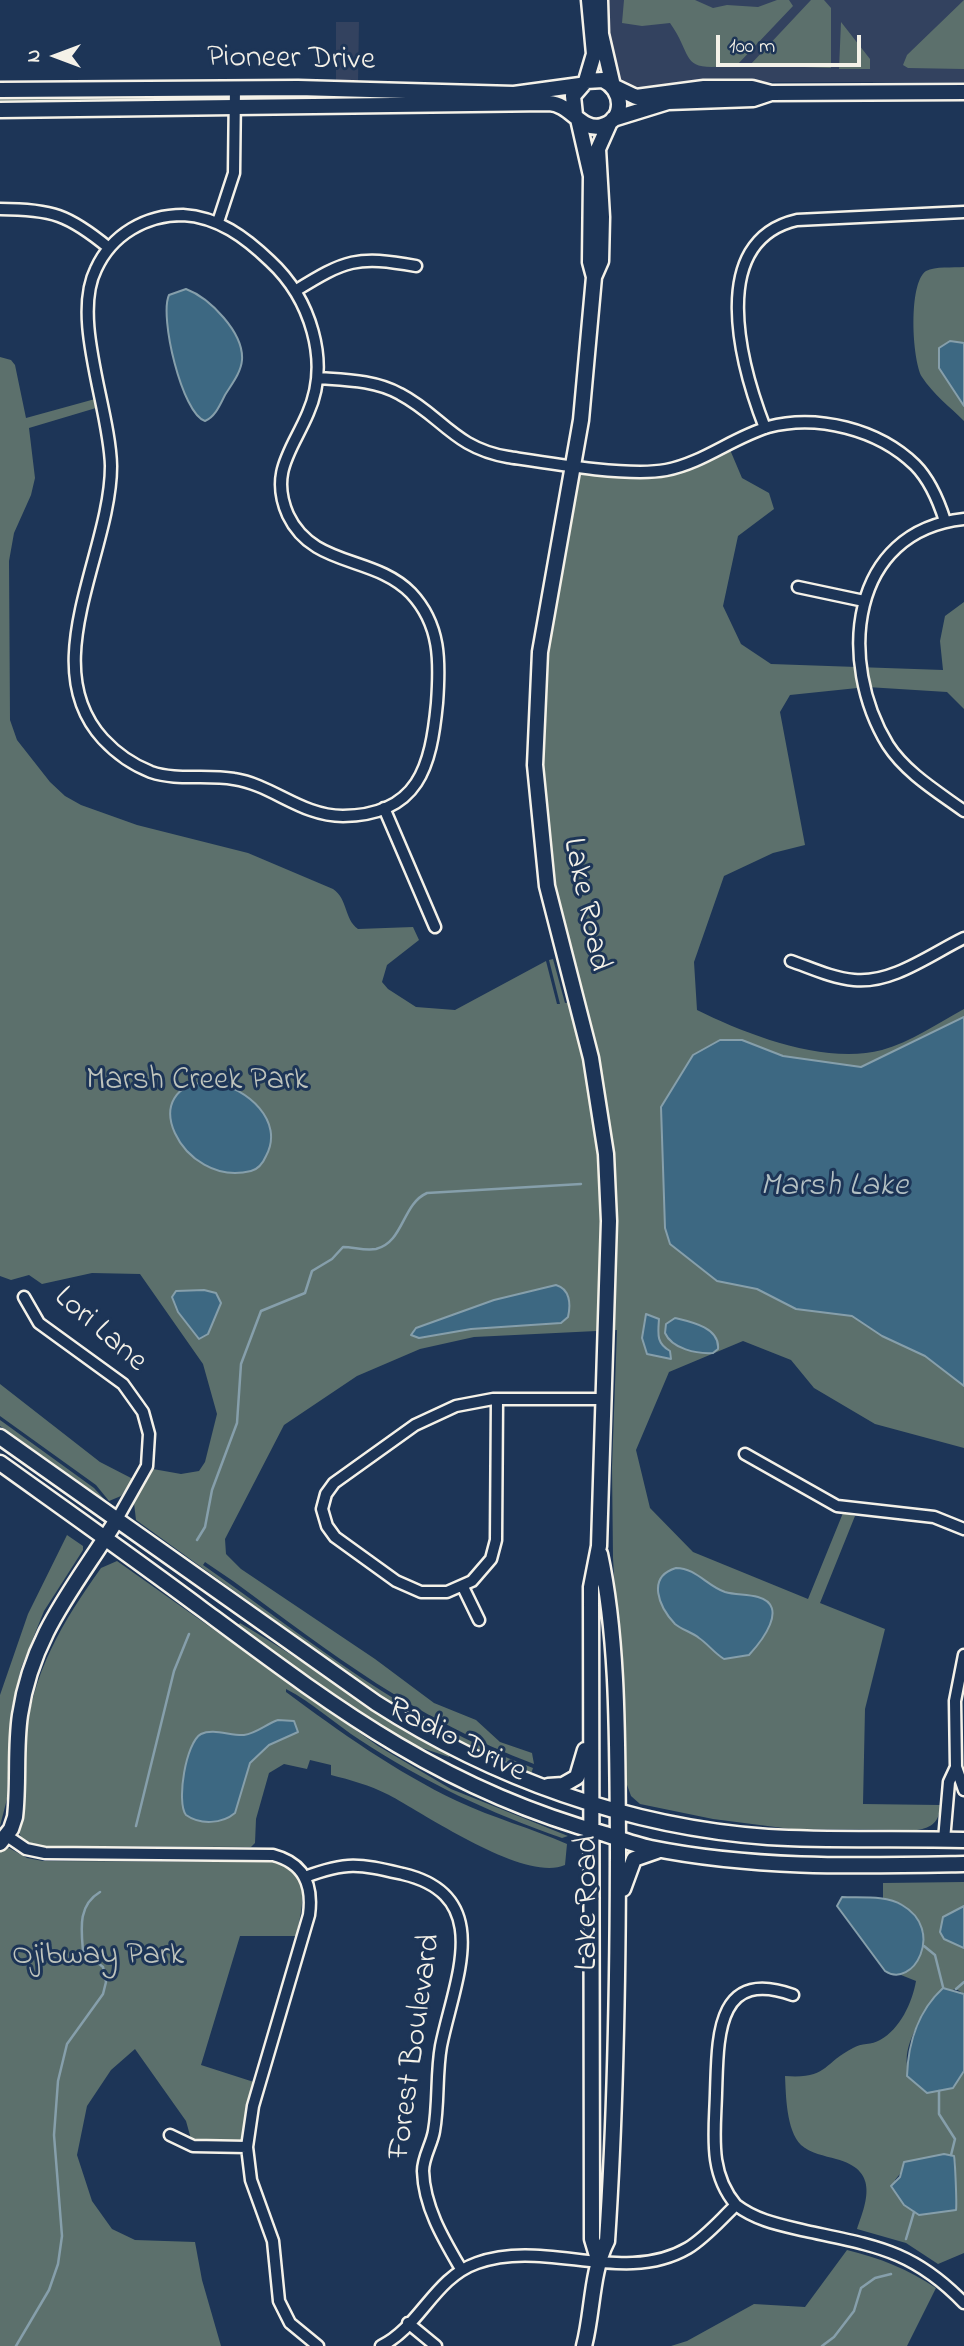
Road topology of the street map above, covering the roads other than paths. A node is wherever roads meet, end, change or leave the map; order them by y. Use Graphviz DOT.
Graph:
graph roads {
  1 [pos="589,0"];
  2 [pos="600,0"];
  3 [pos="583,83"];
  4 [pos="613,86"];
  5 [pos="235,88"];
  6 [pos="0,90"];
  7 [pos="964,92"];
  8 [pos="771,93"];
  9 [pos="235,106"];
  10 [pos="0,110"];
  11 [pos="577,117"];
  12 [pos="612,121"];
  13 [pos="0,209"];
  14 [pos="964,212"];
  15 [pos="218,222"];
  16 [pos="109,248"];
  17 [pos="416,266"];
  18 [pos="594,277"];
  19 [pos="295,291"];
  20 [pos="318,378"];
  21 [pos="765,428"];
  22 [pos="574,465"];
  23 [pos="964,519"];
  24 [pos="945,521"];
  25 [pos="798,587"];
  26 [pos="863,601"];
  27 [pos="384,808"];
  28 [pos="964,811"];
  29 [pos="435,927"];
  30 [pos="964,938"];
  31 [pos="792,961"];
  32 [pos="24,1297"];
  33 [pos="498,1399"];
  34 [pos="603,1399"];
  35 [pos="0,1437"];
  36 [pos="745,1454"];
  37 [pos="0,1463"];
  38 [pos="116,1521"];
  39 [pos="964,1529"];
  40 [pos="105,1538"];
  41 [pos="598,1546"];
  42 [pos="463,1587"];
  43 [pos="480,1620"];
  44 [pos="964,1655"];
  45 [pos="592,1679"];
  46 [pos="956,1767"];
  47 [pos="534,1784"];
  48 [pos="964,1790"];
  49 [pos="592,1804"];
  50 [pos="618,1811"];
  51 [pos="592,1831"];
  52 [pos="618,1838"];
  53 [pos="3,1840"];
  54 [pos="944,1840"];
  55 [pos="964,1840"];
  56 [pos="661,1850"];
  57 [pos="964,1864"];
  58 [pos="305,1877"];
  59 [pos="617,1918"];
  60 [pos="793,1995"];
  61 [pos="170,2134"];
  62 [pos="247,2147"];
  63 [pos="736,2205"];
  64 [pos="598,2260"];
  65 [pos="461,2269"];
  66 [pos="964,2303"];
  67 [pos="408,2323"];
  68 [pos="318,2346"];
  69 [pos="381,2346"];
  70 [pos="436,2346"];
  71 [pos="584,2346"];
  1 -- 3 [label="street"];
  2 -- 4 [label="street"];
  3 -- 4 [label="street"];
  3 -- 5 [label="street, Pioneer Drive"];
  3 -- 11 [label="street"];
  4 -- 8 [label="street"];
  4 -- 12 [label="street"];
  5 -- 6 [label="street, Pioneer Drive"];
  5 -- 9 [label="street"];
  7 -- 8 [label="street"];
  8 -- 12 [label="street"];
  9 -- 10 [label="street, Pioneer Drive"];
  9 -- 11 [label="street, Pioneer Drive"];
  9 -- 15 [label="street"];
  11 -- 12 [label="street"];
  11 -- 18 [label="street, Lake Road"];
  12 -- 18 [label="street, Lake Road"];
  13 -- 16 [label="street"];
  14 -- 21 [label="street"];
  15 -- 16 [label="street"];
  15 -- 19 [label="street"];
  16 -- 27 [label="street"];
  17 -- 19 [label="street"];
  18 -- 22 [label="street, Lake Road"];
  19 -- 20 [label="street"];
  20 -- 22 [label="street"];
  20 -- 27 [label="street"];
  21 -- 22 [label="street"];
  21 -- 24 [label="street"];
  22 -- 34 [label="street, Lake Road"];
  23 -- 24 [label="street"];
  24 -- 26 [label="street"];
  25 -- 26 [label="street"];
  26 -- 28 [label="street"];
  27 -- 29 [label="street"];
  30 -- 31 [label="street"];
  32 -- 38 [label="street, Lori Lane"];
  33 -- 34 [label="street"];
  33 -- 42 [label="street"];
  33 -- 42 [label="street"];
  34 -- 41 [label="street, Lake Road"];
  35 -- 38 [label="street, Radio Drive"];
  36 -- 39 [label="street"];
  37 -- 40 [label="street, Radio Drive"];
  38 -- 40 [label="street"];
  38 -- 47 [label="street, Radio Drive"];
  40 -- 51 [label="street, Radio Drive"];
  40 -- 53 [label="street"];
  41 -- 45 [label="street, Lake Road"];
  41 -- 50 [label="street, Lake Road"];
  42 -- 43 [label="street"];
  44 -- 46 [label="street"];
  45 -- 47 [label="street"];
  45 -- 49 [label="street, Lake Road"];
  46 -- 48 [label="street"];
  46 -- 54 [label="street"];
  47 -- 49 [label="street, Radio Drive"];
  49 -- 50 [label="street, Radio Drive"];
  49 -- 51 [label="street, Lake Road"];
  50 -- 52 [label="street, Lake Road"];
  50 -- 54 [label="street, Radio Drive"];
  51 -- 52 [label="street, Radio Drive"];
  51 -- 64 [label="street, Lake Road"];
  52 -- 56 [label="street, Radio Drive"];
  52 -- 59 [label="street, Lake Road"];
  53 -- 58 [label="street"];
  54 -- 55 [label="street, Radio Drive"];
  56 -- 57 [label="street, Radio Drive"];
  56 -- 59 [label="street"];
  58 -- 62 [label="street"];
  58 -- 65 [label="street, Forest Boulevard"];
  59 -- 64 [label="street, Lake Road"];
  60 -- 63 [label="street"];
  61 -- 62 [label="street"];
  62 -- 68 [label="street"];
  63 -- 64 [label="street"];
  63 -- 66 [label="street"];
  64 -- 65 [label="street"];
  64 -- 71 [label="street, Lake Road"];
  65 -- 67 [label="street"];
  67 -- 69 [label="street"];
  67 -- 70 [label="street"];
}
